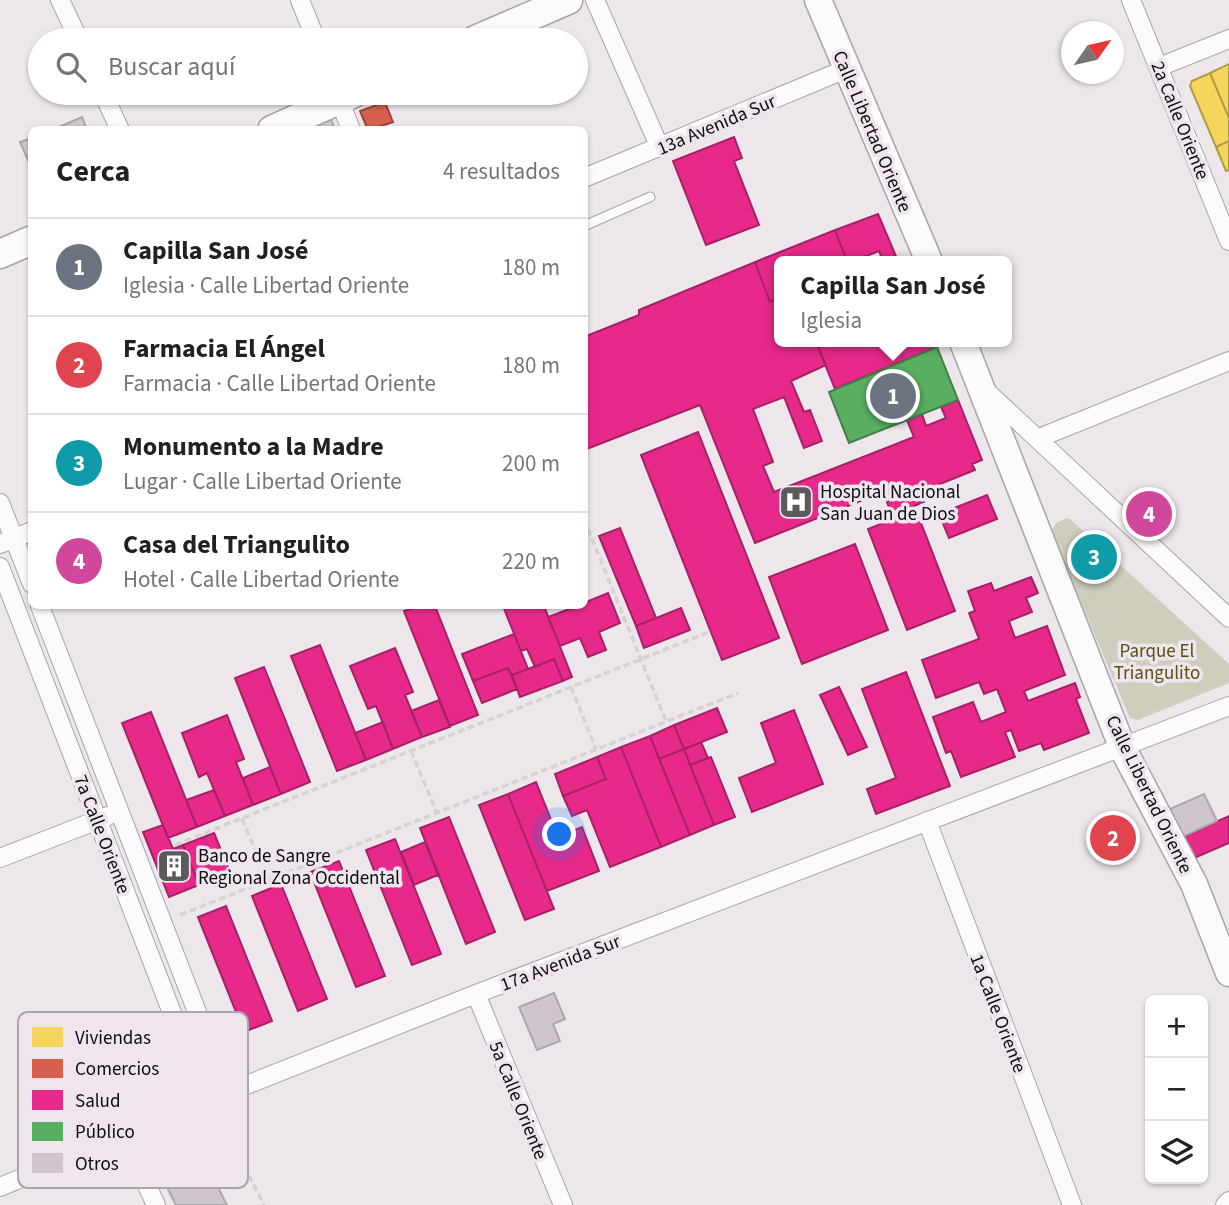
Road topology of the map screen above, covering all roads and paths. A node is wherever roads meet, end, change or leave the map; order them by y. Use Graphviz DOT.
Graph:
graph roads {
  1 [pos="60,0"];
  2 [pos="300,0"];
  3 [pos="568,0"];
  4 [pos="595,0"];
  5 [pos="818,0"];
  6 [pos="1131,0"];
  7 [pos="73,28"];
  8 [pos="311,28"];
  9 [pos="503,28"];
  10 [pos="1229,39"];
  11 [pos="1159,67"];
  12 [pos="846,69"];
  13 [pos="109,105"];
  14 [pos="323,105"];
  15 [pos="345,105"];
  16 [pos="118,126"];
  17 [pos="280,126"];
  18 [pos="350,126"];
  19 [pos="660,148"];
  20 [pos="588,176"];
  21 [pos="650,197"];
  22 [pos="588,224"];
  23 [pos="28,242"];
  24 [pos="1229,242"];
  25 [pos="0,254"];
  26 [pos="927,256"];
  27 [pos="965,347"];
  28 [pos="1229,361"];
  29 [pos="982,386"];
  30 [pos="1039,438"];
  31 [pos="0,503"];
  32 [pos="588,529"];
  33 [pos="28,533"];
  34 [pos="7,541"];
  35 [pos="0,567"];
  36 [pos="28,577"];
  37 [pos="41,609"];
  38 [pos="1229,618"];
  39 [pos="709,632"];
  40 [pos="641,660"];
  41 [pos="571,687"];
  42 [pos="737,693"];
  43 [pos="1229,706"];
  44 [pos="666,721"];
  45 [pos="1123,748"];
  46 [pos="596,749"];
  47 [pos="411,751"];
  48 [pos="120,812"];
  49 [pos="437,813"];
  50 [pos="242,818"];
  51 [pos="98,820"];
  52 [pos="927,821"];
  53 [pos="175,845"];
  54 [pos="0,858"];
  55 [pos="268,880"];
  56 [pos="173,918"];
  57 [pos="1229,973"];
  58 [pos="476,994"];
  59 [pos="172,1012"];
  60 [pos="198,1012"];
  61 [pos="248,1084"];
  62 [pos="248,1174"];
  63 [pos="18,1180"];
  64 [pos="0,1187"];
  65 [pos="148,1188"];
  66 [pos="1229,1201"];
  67 [pos="156,1205"];
  68 [pos="264,1205"];
  69 [pos="563,1205"];
  70 [pos="1072,1205"];
  71 [pos="1225,1205"];
  1 -- 7 [label="street"];
  2 -- 8 [label="street"];
  3 -- 9 [label="main road"];
  4 -- 19 [label="street"];
  5 -- 12 [label="main road, Calle Libertad Oriente"];
  6 -- 11 [label="street, 2a Calle Oriente"];
  10 -- 11 [label="street"];
  11 -- 24 [label="street, 2a Calle Oriente"];
  12 -- 19 [label="street, 13a Avenida Sur"];
  12 -- 26 [label="main road, Calle Libertad Oriente"];
  13 -- 16 [label="street"];
  14 -- 17 [label="main road"];
  15 -- 18 [label="street"];
  19 -- 20 [label="street, 13a Avenida Sur"];
  21 -- 22 [label="lane"];
  23 -- 25 [label="main road"];
  27 -- 29 [label="main road, Calle Libertad Oriente"];
  28 -- 30 [label="street"];
  29 -- 30 [label="street"];
  29 -- 45 [label="main road, Calle Libertad Oriente"];
  30 -- 38 [label="street"];
  31 -- 34 [label="street"];
  32 -- 40 [label="path"];
  33 -- 34 [label="street"];
  34 -- 36 [label="street"];
  35 -- 51 [label="street, 7a Calle Oriente"];
  37 -- 48 [label="street, 7a Calle Oriente"];
  39 -- 40 [label="path"];
  40 -- 41 [label="path"];
  40 -- 44 [label="path"];
  41 -- 46 [label="path"];
  41 -- 47 [label="path"];
  42 -- 44 [label="path"];
  43 -- 45 [label="street, 17a Avenida Sur"];
  44 -- 46 [label="path"];
  45 -- 52 [label="street, 17a Avenida Sur"];
  45 -- 57 [label="main road, Calle Libertad Oriente"];
  46 -- 49 [label="path"];
  47 -- 49 [label="path"];
  47 -- 50 [label="path"];
  48 -- 51 [label="street"];
  48 -- 60 [label="street, 7a Calle Oriente"];
  49 -- 55 [label="path"];
  50 -- 53 [label="path"];
  50 -- 55 [label="path"];
  51 -- 54 [label="street"];
  51 -- 59 [label="street, 7a Calle Oriente"];
  52 -- 58 [label="street, 17a Avenida Sur"];
  52 -- 70 [label="street, 1a Calle Oriente"];
  55 -- 56 [label="path"];
  58 -- 61 [label="street, 17a Avenida Sur"];
  58 -- 69 [label="street, 5a Calle Oriente"];
  62 -- 68 [label="path"];
  63 -- 64 [label="street, 17a Avenida Sur"];
  65 -- 67 [label="street"];
  66 -- 71 [label="street"];
}
